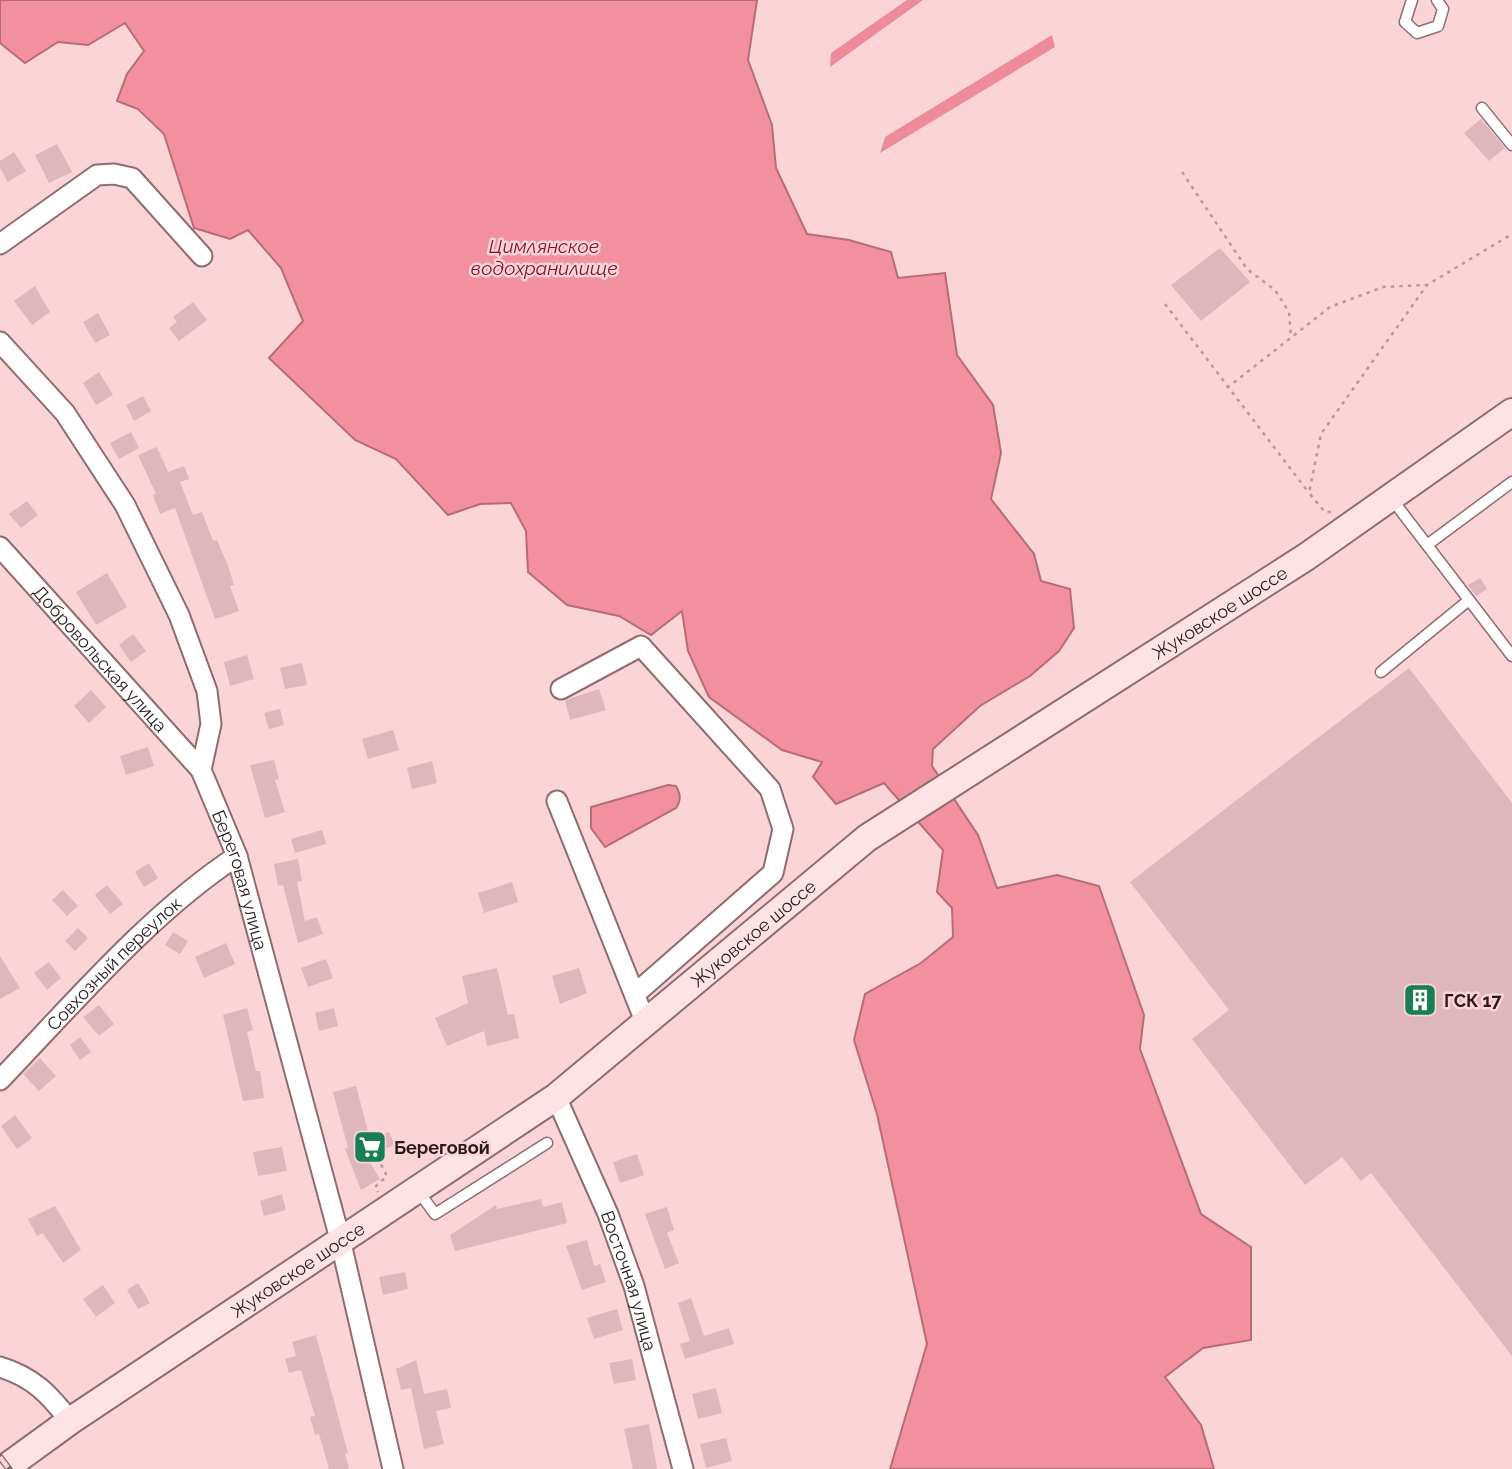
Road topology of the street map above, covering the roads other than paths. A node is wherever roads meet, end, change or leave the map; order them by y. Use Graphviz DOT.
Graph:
graph roads {
  1 [pos="1412,0"];
  2 [pos="1437,0"];
  3 [pos="1482,108"];
  4 [pos="1512,145"];
  5 [pos="0,244"];
  6 [pos="202,256"];
  7 [pos="0,342"];
  8 [pos="1512,412"];
  9 [pos="1512,482"];
  10 [pos="1390,497"];
  11 [pos="1427,545"];
  12 [pos="0,547"];
  13 [pos="1469,600"];
  14 [pos="1512,656"];
  15 [pos="1381,672"];
  16 [pos="561,689"];
  17 [pos="201,770"];
  18 [pos="557,801"];
  19 [pos="237,856"];
  20 [pos="635,994"];
  21 [pos="645,1021"];
  22 [pos="0,1080"];
  23 [pos="556,1097"];
  24 [pos="547,1143"];
  25 [pos="416,1189"];
  26 [pos="340,1239"];
  27 [pos="0,1367"];
  28 [pos="70,1421"];
  29 [pos="4,1469"];
  30 [pos="393,1469"];
  31 [pos="683,1469"];
  1 -- 2 [label="lane"];
  3 -- 4 [label="lane"];
  5 -- 6 [label="street"];
  7 -- 17 [label="street"];
  8 -- 10 [label="main road, Жуковское шоссе"];
  9 -- 11 [label="lane"];
  10 -- 11 [label="lane"];
  10 -- 21 [label="main road, Жуковское шоссе"];
  11 -- 13 [label="lane"];
  12 -- 17 [label="street, Добровольская улица"];
  13 -- 14 [label="lane"];
  13 -- 15 [label="lane"];
  16 -- 20 [label="street"];
  17 -- 19 [label="street, Береговая улица"];
  18 -- 20 [label="street"];
  19 -- 22 [label="street, Совхозный переулок"];
  19 -- 26 [label="street, Береговая улица"];
  20 -- 21 [label="street"];
  21 -- 23 [label="main road, Жуковское шоссе"];
  23 -- 25 [label="main road, Жуковское шоссе"];
  23 -- 31 [label="street, Восточная улица"];
  24 -- 25 [label="lane"];
  25 -- 26 [label="main road, Жуковское шоссе"];
  26 -- 28 [label="main road, Жуковское шоссе"];
  26 -- 30 [label="street, Береговая улица"];
  27 -- 28 [label="street"];
  28 -- 29 [label="main road, Жуковское шоссе"];
}
